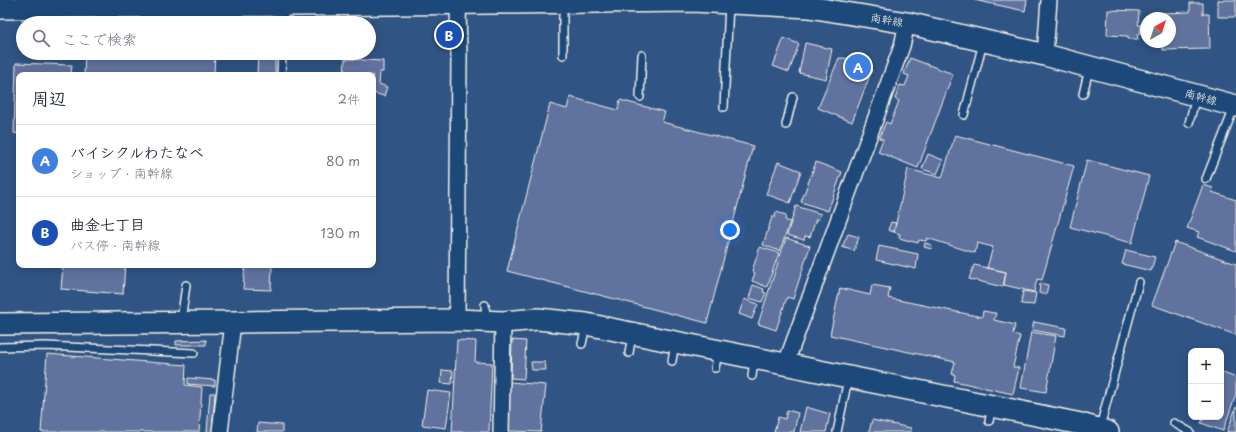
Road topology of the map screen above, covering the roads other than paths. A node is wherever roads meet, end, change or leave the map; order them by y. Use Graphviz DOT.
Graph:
graph roads {
  1 [pos="1049,0"];
  2 [pos="629,1"];
  3 [pos="667,1"];
  4 [pos="342,2"];
  5 [pos="178,3"];
  6 [pos="563,3"];
  7 [pos="458,4"];
  8 [pos="729,4"];
  9 [pos="0,8"];
  10 [pos="228,8"];
  11 [pos="284,14"];
  12 [pos="907,23"];
  13 [pos="984,41"];
  14 [pos="563,55"];
  15 [pos="642,55"];
  16 [pos="1045,55"];
  17 [pos="282,60"];
  18 [pos="1090,67"];
  19 [pos="281,72"];
  20 [pos="1083,94"];
  21 [pos="1196,95"];
  22 [pos="640,97"];
  23 [pos="793,97"];
  24 [pos="1235,106"];
  25 [pos="724,107"];
  26 [pos="964,115"];
  27 [pos="1189,123"];
  28 [pos="786,125"];
  29 [pos="1206,179"];
  30 [pos="1139,282"];
  31 [pos="186,286"];
  32 [pos="491,316"];
  33 [pos="457,320"];
  34 [pos="233,322"];
  35 [pos="181,323"];
  36 [pos="0,324"];
  37 [pos="0,347"];
  38 [pos="194,353"];
  39 [pos="786,364"];
  40 [pos="849,376"];
  41 [pos="1174,423"];
  42 [pos="1098,430"];
  43 [pos="220,432"];
  44 [pos="501,432"];
  45 [pos="837,432"];
  46 [pos="1190,432"];
  1 -- 16 [label="street"];
  2 -- 3 [label="main road, 南幹線"];
  2 -- 6 [label="main road, 南幹線"];
  3 -- 8 [label="main road, 南幹線"];
  4 -- 7 [label="main road, 南幹線"];
  4 -- 11 [label="main road, 南幹線"];
  5 -- 9 [label="main road, 南幹線"];
  5 -- 10 [label="main road, 南幹線"];
  6 -- 7 [label="main road, 南幹線"];
  6 -- 14 [label="lane"];
  7 -- 33 [label="street"];
  8 -- 12 [label="main road, 南幹線"];
  8 -- 25 [label="lane"];
  10 -- 11 [label="main road, 南幹線"];
  12 -- 13 [label="main road, 南幹線"];
  12 -- 39 [label="street"];
  13 -- 16 [label="main road, 南幹線"];
  13 -- 26 [label="lane"];
  15 -- 22 [label="lane"];
  16 -- 18 [label="main road, 南幹線"];
  17 -- 19 [label="lane"];
  18 -- 20 [label="lane"];
  18 -- 21 [label="main road, 南幹線"];
  21 -- 24 [label="main road, 南幹線"];
  21 -- 27 [label="lane"];
  23 -- 28 [label="lane"];
  24 -- 29 [label="lane"];
  30 -- 42 [label="lane"];
  31 -- 35 [label="lane"];
  32 -- 33 [label="main road"];
  32 -- 39 [label="main road"];
  32 -- 44 [label="street"];
  33 -- 34 [label="main road"];
  34 -- 35 [label="main road"];
  34 -- 43 [label="street"];
  35 -- 36 [label="main road"];
  37 -- 38 [label="lane"];
  39 -- 40 [label="main road"];
  40 -- 42 [label="main road"];
  40 -- 45 [label="lane"];
  41 -- 46 [label="lane"];
}
